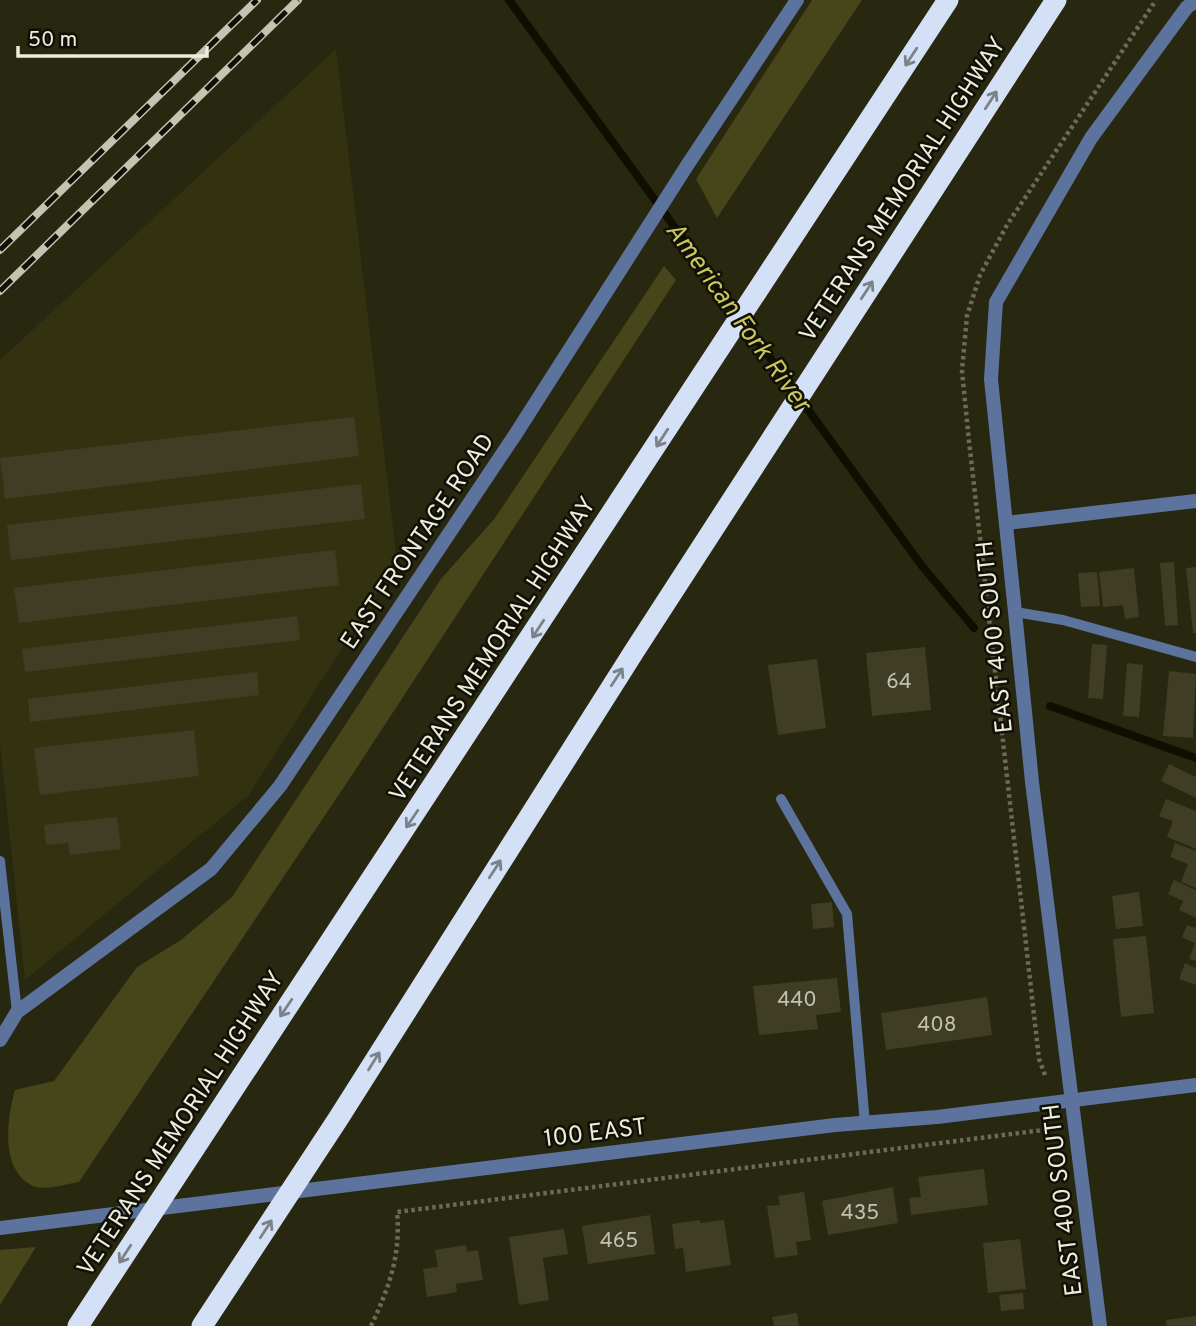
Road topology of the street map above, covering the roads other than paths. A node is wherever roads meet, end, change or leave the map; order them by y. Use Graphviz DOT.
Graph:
graph roads {
  1 [pos="797,0"];
  2 [pos="948,0"];
  3 [pos="1056,0"];
  4 [pos="1196,1"];
  5 [pos="1196,500"];
  6 [pos="1006,523"];
  7 [pos="1015,612"];
  8 [pos="1196,657"];
  9 [pos="781,799"];
  10 [pos="0,861"];
  11 [pos="17,1012"];
  12 [pos="0,1040"];
  13 [pos="1196,1085"];
  14 [pos="1074,1100"];
  15 [pos="865,1124"];
  16 [pos="0,1228"];
  17 [pos="78,1326"];
  18 [pos="202,1326"];
  19 [pos="1100,1326"];
  1 -- 11 [label="street, EAST FRONTAGE ROAD"];
  2 -- 17 [label="highway, VETERANS MEMORIAL HIGHWAY, one-way"];
  18 -- 3 [label="highway, VETERANS MEMORIAL HIGHWAY, one-way"];
  4 -- 6 [label="street, EAST 400 SOUTH"];
  5 -- 6 [label="street"];
  6 -- 7 [label="street, EAST 400 SOUTH"];
  7 -- 8 [label="lane"];
  7 -- 14 [label="street, EAST 400 SOUTH"];
  9 -- 15 [label="lane"];
  10 -- 11 [label="lane"];
  11 -- 12 [label="street, EAST FRONTAGE ROAD"];
  13 -- 14 [label="street, 100 EAST"];
  14 -- 15 [label="street, 100 EAST"];
  14 -- 19 [label="street, EAST 400 SOUTH"];
  15 -- 16 [label="street, 100 EAST"];
}
